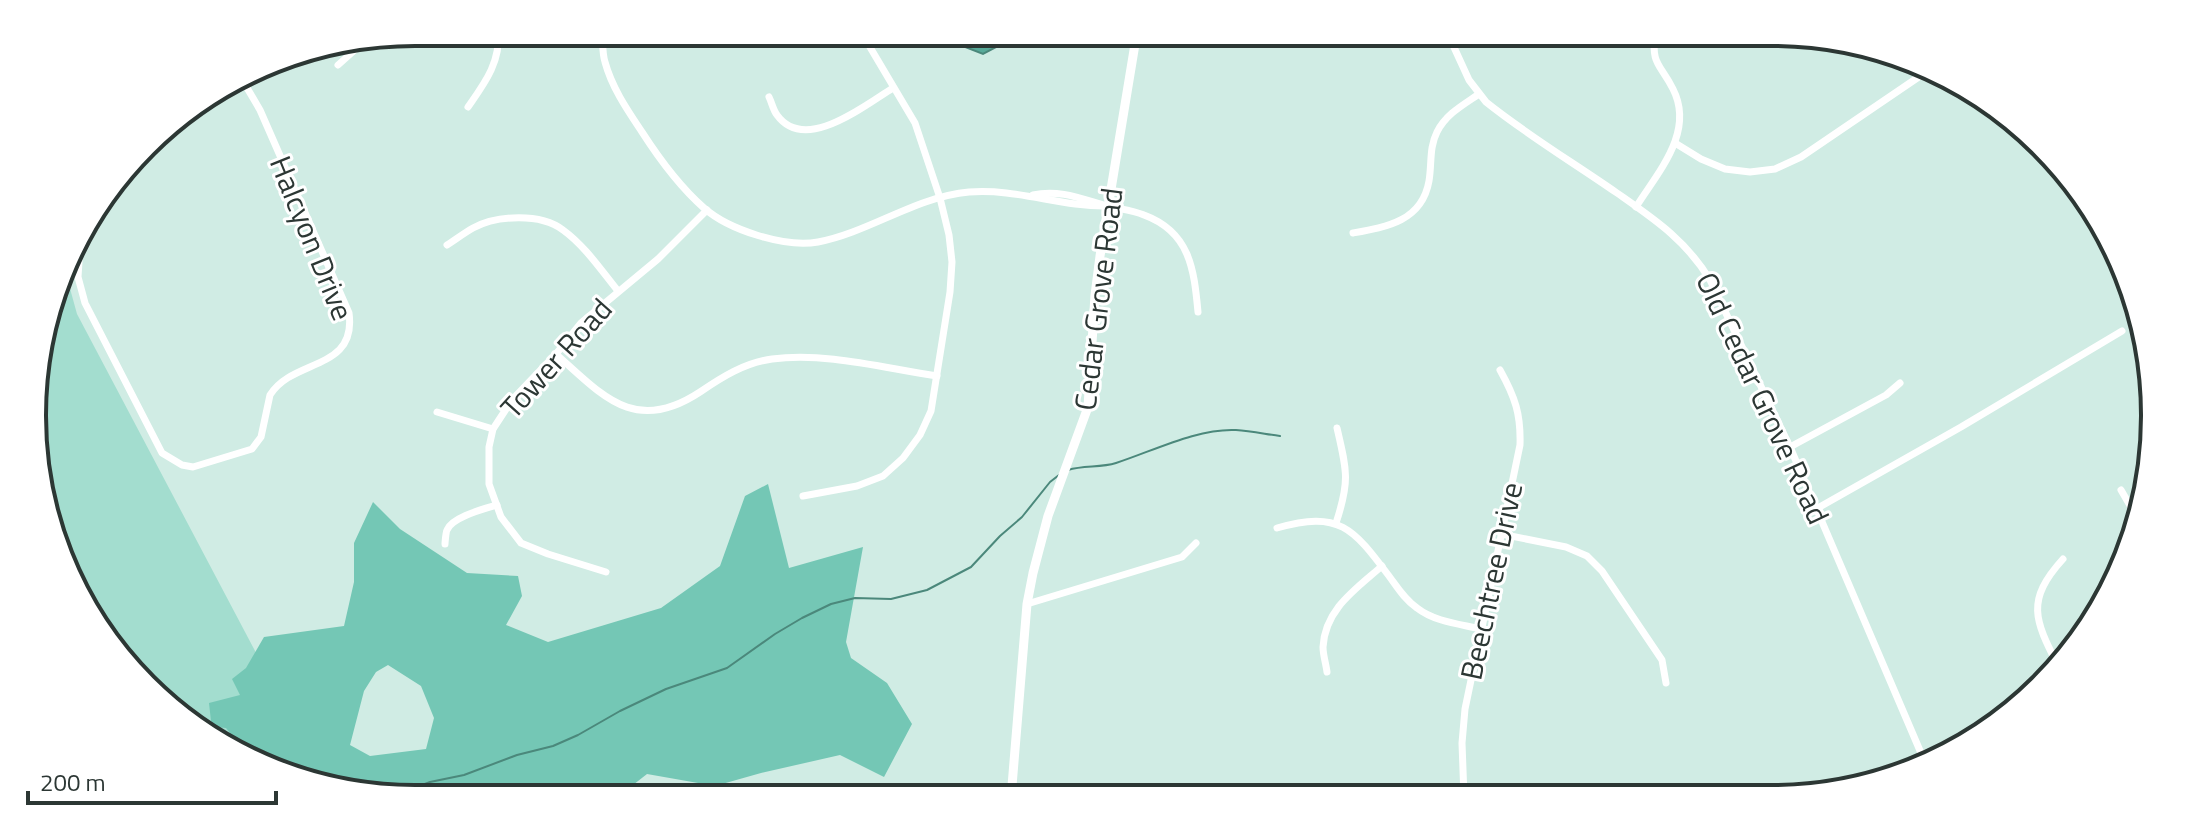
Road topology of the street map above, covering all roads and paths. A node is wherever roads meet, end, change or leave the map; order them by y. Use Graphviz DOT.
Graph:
graph roads {
  1 [pos="498,46"];
  2 [pos="603,46"];
  3 [pos="869,46"];
  4 [pos="1135,46"];
  5 [pos="1453,46"];
  6 [pos="1655,46"];
  7 [pos="353,51"];
  8 [pos="338,65"];
  9 [pos="1919,77"];
  10 [pos="246,87"];
  11 [pos="893,88"];
  12 [pos="1479,94"];
  13 [pos="769,97"];
  14 [pos="468,107"];
  15 [pos="1675,143"];
  16 [pos="940,198"];
  17 [pos="1108,206"];
  18 [pos="1636,207"];
  19 [pos="707,210"];
  20 [pos="1353,233"];
  21 [pos="447,245"];
  22 [pos="79,263"];
  23 [pos="618,291"];
  24 [pos="1198,312"];
  25 [pos="2122,331"];
  26 [pos="556,354"];
  27 [pos="1500,370"];
  28 [pos="937,376"];
  29 [pos="1900,383"];
  30 [pos="437,412"];
  31 [pos="1337,428"];
  32 [pos="493,429"];
  33 [pos="1790,447"];
  34 [pos="2121,490"];
  35 [pos="803,496"];
  36 [pos="497,505"];
  37 [pos="2130,505"];
  38 [pos="1816,509"];
  39 [pos="1336,523"];
  40 [pos="1277,528"];
  41 [pos="1501,534"];
  42 [pos="1196,543"];
  43 [pos="445,544"];
  44 [pos="2063,559"];
  45 [pos="1382,566"];
  46 [pos="606,572"];
  47 [pos="1027,604"];
  48 [pos="1481,629"];
  49 [pos="2053,655"];
  50 [pos="1327,672"];
  51 [pos="1666,683"];
  52 [pos="1921,753"];
  53 [pos="1012,785"];
  54 [pos="1464,785"];
  1 -- 14 [label="street"];
  2 -- 19 [label="street"];
  3 -- 11 [label="street"];
  4 -- 17 [label="street, Cedar Grove Road"];
  5 -- 12 [label="street, Old Cedar Grove Road"];
  6 -- 15 [label="street"];
  7 -- 8 [label="street"];
  9 -- 15 [label="street"];
  10 -- 22 [label="street, Halcyon Drive"];
  11 -- 13 [label="street"];
  11 -- 16 [label="street"];
  12 -- 18 [label="street, Old Cedar Grove Road"];
  12 -- 20 [label="street"];
  15 -- 18 [label="street"];
  16 -- 17 [label="street"];
  16 -- 19 [label="street"];
  16 -- 28 [label="street"];
  17 -- 24 [label="street"];
  17 -- 47 [label="street, Cedar Grove Road"];
  18 -- 33 [label="street, Old Cedar Grove Road"];
  19 -- 23 [label="street, Tower Road"];
  21 -- 23 [label="street"];
  23 -- 26 [label="street, Tower Road"];
  25 -- 38 [label="street"];
  26 -- 28 [label="street"];
  26 -- 32 [label="street, Tower Road"];
  27 -- 41 [label="street, Beechtree Drive"];
  28 -- 35 [label="street"];
  29 -- 33 [label="street"];
  30 -- 32 [label="street"];
  31 -- 39 [label="street"];
  32 -- 36 [label="street, Tower Road"];
  33 -- 38 [label="street, Old Cedar Grove Road"];
  34 -- 37 [label="street"];
  36 -- 43 [label="street"];
  36 -- 46 [label="street, Tower Road"];
  38 -- 52 [label="street, Old Cedar Grove Road"];
  39 -- 40 [label="street"];
  39 -- 45 [label="street"];
  41 -- 48 [label="street, Beechtree Drive"];
  41 -- 51 [label="street"];
  42 -- 47 [label="street"];
  44 -- 49 [label="street"];
  45 -- 48 [label="street"];
  45 -- 50 [label="street"];
  47 -- 53 [label="street, Cedar Grove Road"];
  48 -- 54 [label="street, Beechtree Drive"];
}
